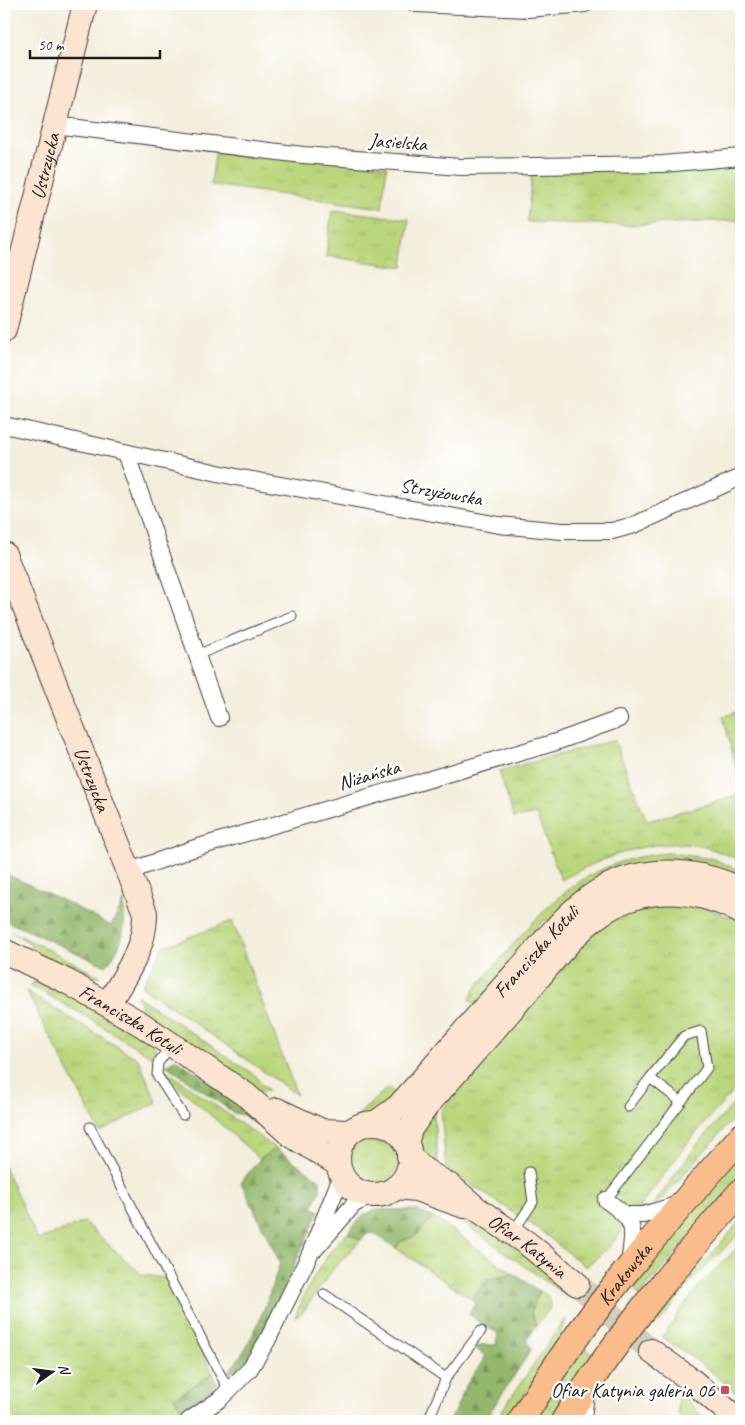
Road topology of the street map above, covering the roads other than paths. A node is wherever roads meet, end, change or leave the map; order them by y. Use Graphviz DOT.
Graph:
graph roads {
  1 [pos="85,4"];
  2 [pos="416,4"];
  3 [pos="585,4"];
  4 [pos="54,125"];
  5 [pos="741,157"];
  6 [pos="4,330"];
  7 [pos="4,425"];
  8 [pos="126,453"];
  9 [pos="741,477"];
  10 [pos="4,554"];
  11 [pos="292,616"];
  12 [pos="197,655"];
  13 [pos="219,718"];
  14 [pos="619,719"];
  15 [pos="130,871"];
  16 [pos="741,890"];
  17 [pos="741,912"];
  18 [pos="557,943"];
  19 [pos="4,951"];
  20 [pos="108,1004"];
  21 [pos="171,1044"];
  22 [pos="650,1078"];
  23 [pos="252,1099"];
  24 [pos="681,1102"];
  25 [pos="628,1107"];
  26 [pos="183,1115"];
  27 [pos="376,1123"];
  28 [pos="90,1127"];
  29 [pos="350,1132"];
  30 [pos="741,1137"];
  31 [pos="408,1150"];
  32 [pos="339,1167"];
  33 [pos="530,1172"];
  34 [pos="396,1187"];
  35 [pos="741,1192"];
  36 [pos="373,1195"];
  37 [pos="606,1200"];
  38 [pos="682,1204"];
  39 [pos="477,1210"];
  40 [pos="627,1215"];
  41 [pos="513,1232"];
  42 [pos="308,1256"];
  43 [pos="629,1268"];
  44 [pos="577,1284"];
  45 [pos="324,1294"];
  46 [pos="482,1331"];
  47 [pos="595,1375"];
  48 [pos="446,1378"];
  49 [pos="229,1391"];
  50 [pos="188,1421"];
  51 [pos="428,1421"];
  52 [pos="521,1421"];
  53 [pos="564,1421"];
  54 [pos="586,1421"];
  55 [pos="714,1421"];
  56 [pos="739,1421"];
  1 -- 4 [label="street, Ustrzycka"];
  2 -- 3 [label="street"];
  4 -- 5 [label="street, Jasielska"];
  4 -- 6 [label="street, Ustrzycka"];
  7 -- 8 [label="street, Strzyżowska"];
  8 -- 9 [label="street, Strzyżowska"];
  8 -- 12 [label="street"];
  10 -- 15 [label="street, Ustrzycka"];
  11 -- 12 [label="lane"];
  12 -- 13 [label="street"];
  14 -- 15 [label="street, Niżańska"];
  15 -- 20 [label="street, Ustrzycka"];
  16 -- 18 [label="street, Franciszka Kotuli"];
  17 -- 18 [label="street"];
  18 -- 27 [label="street, Franciszka Kotuli"];
  18 -- 31 [label="street, Franciszka Kotuli"];
  19 -- 20 [label="street, Franciszka Kotuli"];
  20 -- 21 [label="street, Franciszka Kotuli"];
  21 -- 23 [label="street, Franciszka Kotuli"];
  21 -- 26 [label="lane"];
  22 -- 24 [label="lane"];
  22 -- 24 [label="lane"];
  22 -- 25 [label="lane"];
  23 -- 29 [label="street, Franciszka Kotuli"];
  23 -- 32 [label="street, Franciszka Kotuli"];
  24 -- 37 [label="lane"];
  27 -- 29 [label="street"];
  27 -- 31 [label="street"];
  28 -- 49 [label="lane"];
  29 -- 32 [label="street"];
  30 -- 38 [label="main road, Krakowska"];
  31 -- 34 [label="street"];
  31 -- 39 [label="street, Ofiar Katynia"];
  32 -- 36 [label="street"];
  32 -- 42 [label="street"];
  33 -- 41 [label="lane"];
  34 -- 36 [label="street"];
  34 -- 39 [label="street, Ofiar Katynia"];
  35 -- 47 [label="main road, Krakowska"];
  36 -- 42 [label="street"];
  37 -- 40 [label="street"];
  38 -- 40 [label="street"];
  38 -- 43 [label="main road, Krakowska"];
  39 -- 41 [label="street, Ofiar Katynia"];
  40 -- 43 [label="street"];
  41 -- 44 [label="street, Ofiar Katynia"];
  42 -- 49 [label="street"];
  43 -- 52 [label="main road, Krakowska"];
  45 -- 48 [label="lane"];
  46 -- 48 [label="lane"];
  47 -- 53 [label="main road, Krakowska"];
  47 -- 54 [label="lane"];
  48 -- 51 [label="lane"];
  49 -- 50 [label="street"];
  55 -- 56 [label="street"];
}
